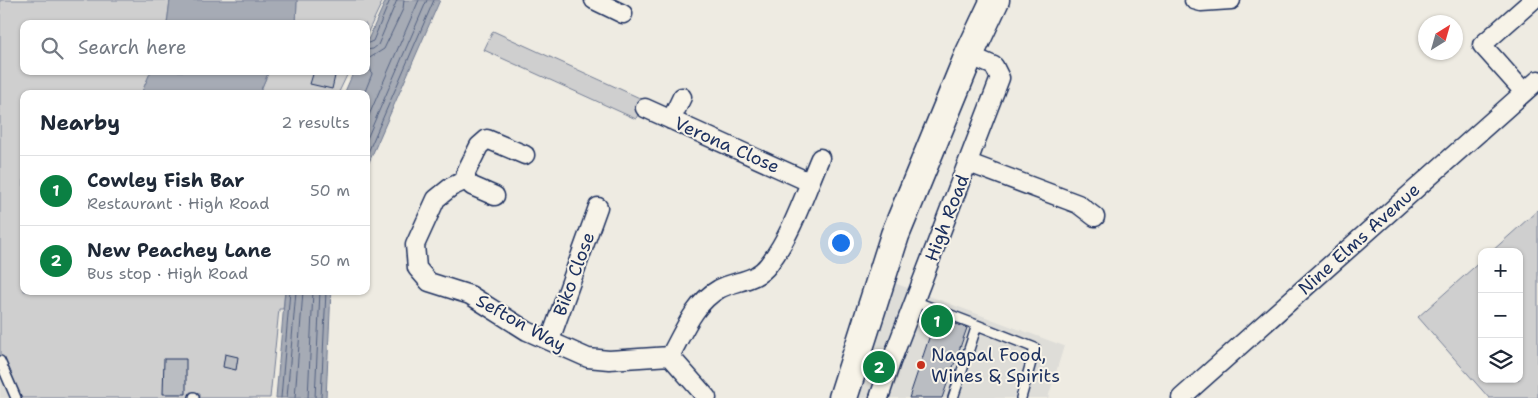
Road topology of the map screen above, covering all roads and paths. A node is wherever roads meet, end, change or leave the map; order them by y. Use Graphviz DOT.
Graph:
graph roads {
  1 [pos="594,0"];
  2 [pos="995,0"];
  3 [pos="1194,0"];
  4 [pos="1231,0"];
  5 [pos="1533,0"];
  6 [pos="629,16"];
  7 [pos="969,54"];
  8 [pos="1538,80"];
  9 [pos="1524,92"];
  10 [pos="682,97"];
  11 [pos="645,108"];
  12 [pos="671,120"];
  13 [pos="526,155"];
  14 [pos="820,158"];
  15 [pos="968,163"];
  16 [pos="810,182"];
  17 [pos="458,183"];
  18 [pos="495,196"];
  19 [pos="598,207"];
  20 [pos="1095,216"];
  21 [pos="914,301"];
  22 [pos="977,325"];
  23 [pos="550,340"];
  24 [pos="670,356"];
  25 [pos="0,361"];
  26 [pos="16,398"];
  27 [pos="707,398"];
  28 [pos="843,398"];
  29 [pos="879,398"];
  30 [pos="953,398"];
  31 [pos="1021,398"];
  32 [pos="1180,398"];
  1 -- 6 [label="street"];
  2 -- 7 [label="main road"];
  3 -- 4 [label="street"];
  5 -- 9 [label="street"];
  7 -- 15 [label="street, High Road"];
  7 -- 28 [label="main road"];
  8 -- 9 [label="street, Nine Elms Avenue"];
  9 -- 32 [label="street, Nine Elms Avenue"];
  10 -- 12 [label="street"];
  11 -- 12 [label="street, Verona Close"];
  12 -- 16 [label="street, Verona Close"];
  13 -- 17 [label="street"];
  14 -- 16 [label="street"];
  15 -- 20 [label="street"];
  15 -- 21 [label="street, High Road"];
  16 -- 24 [label="street"];
  17 -- 18 [label="street"];
  17 -- 23 [label="street, Sefton Way"];
  19 -- 23 [label="street, Biko Close"];
  21 -- 22 [label="lane"];
  21 -- 29 [label="street, High Road"];
  22 -- 30 [label="lane"];
  22 -- 31 [label="lane"];
  23 -- 24 [label="street, Sefton Way"];
  24 -- 27 [label="street"];
  25 -- 26 [label="lane"];
}
